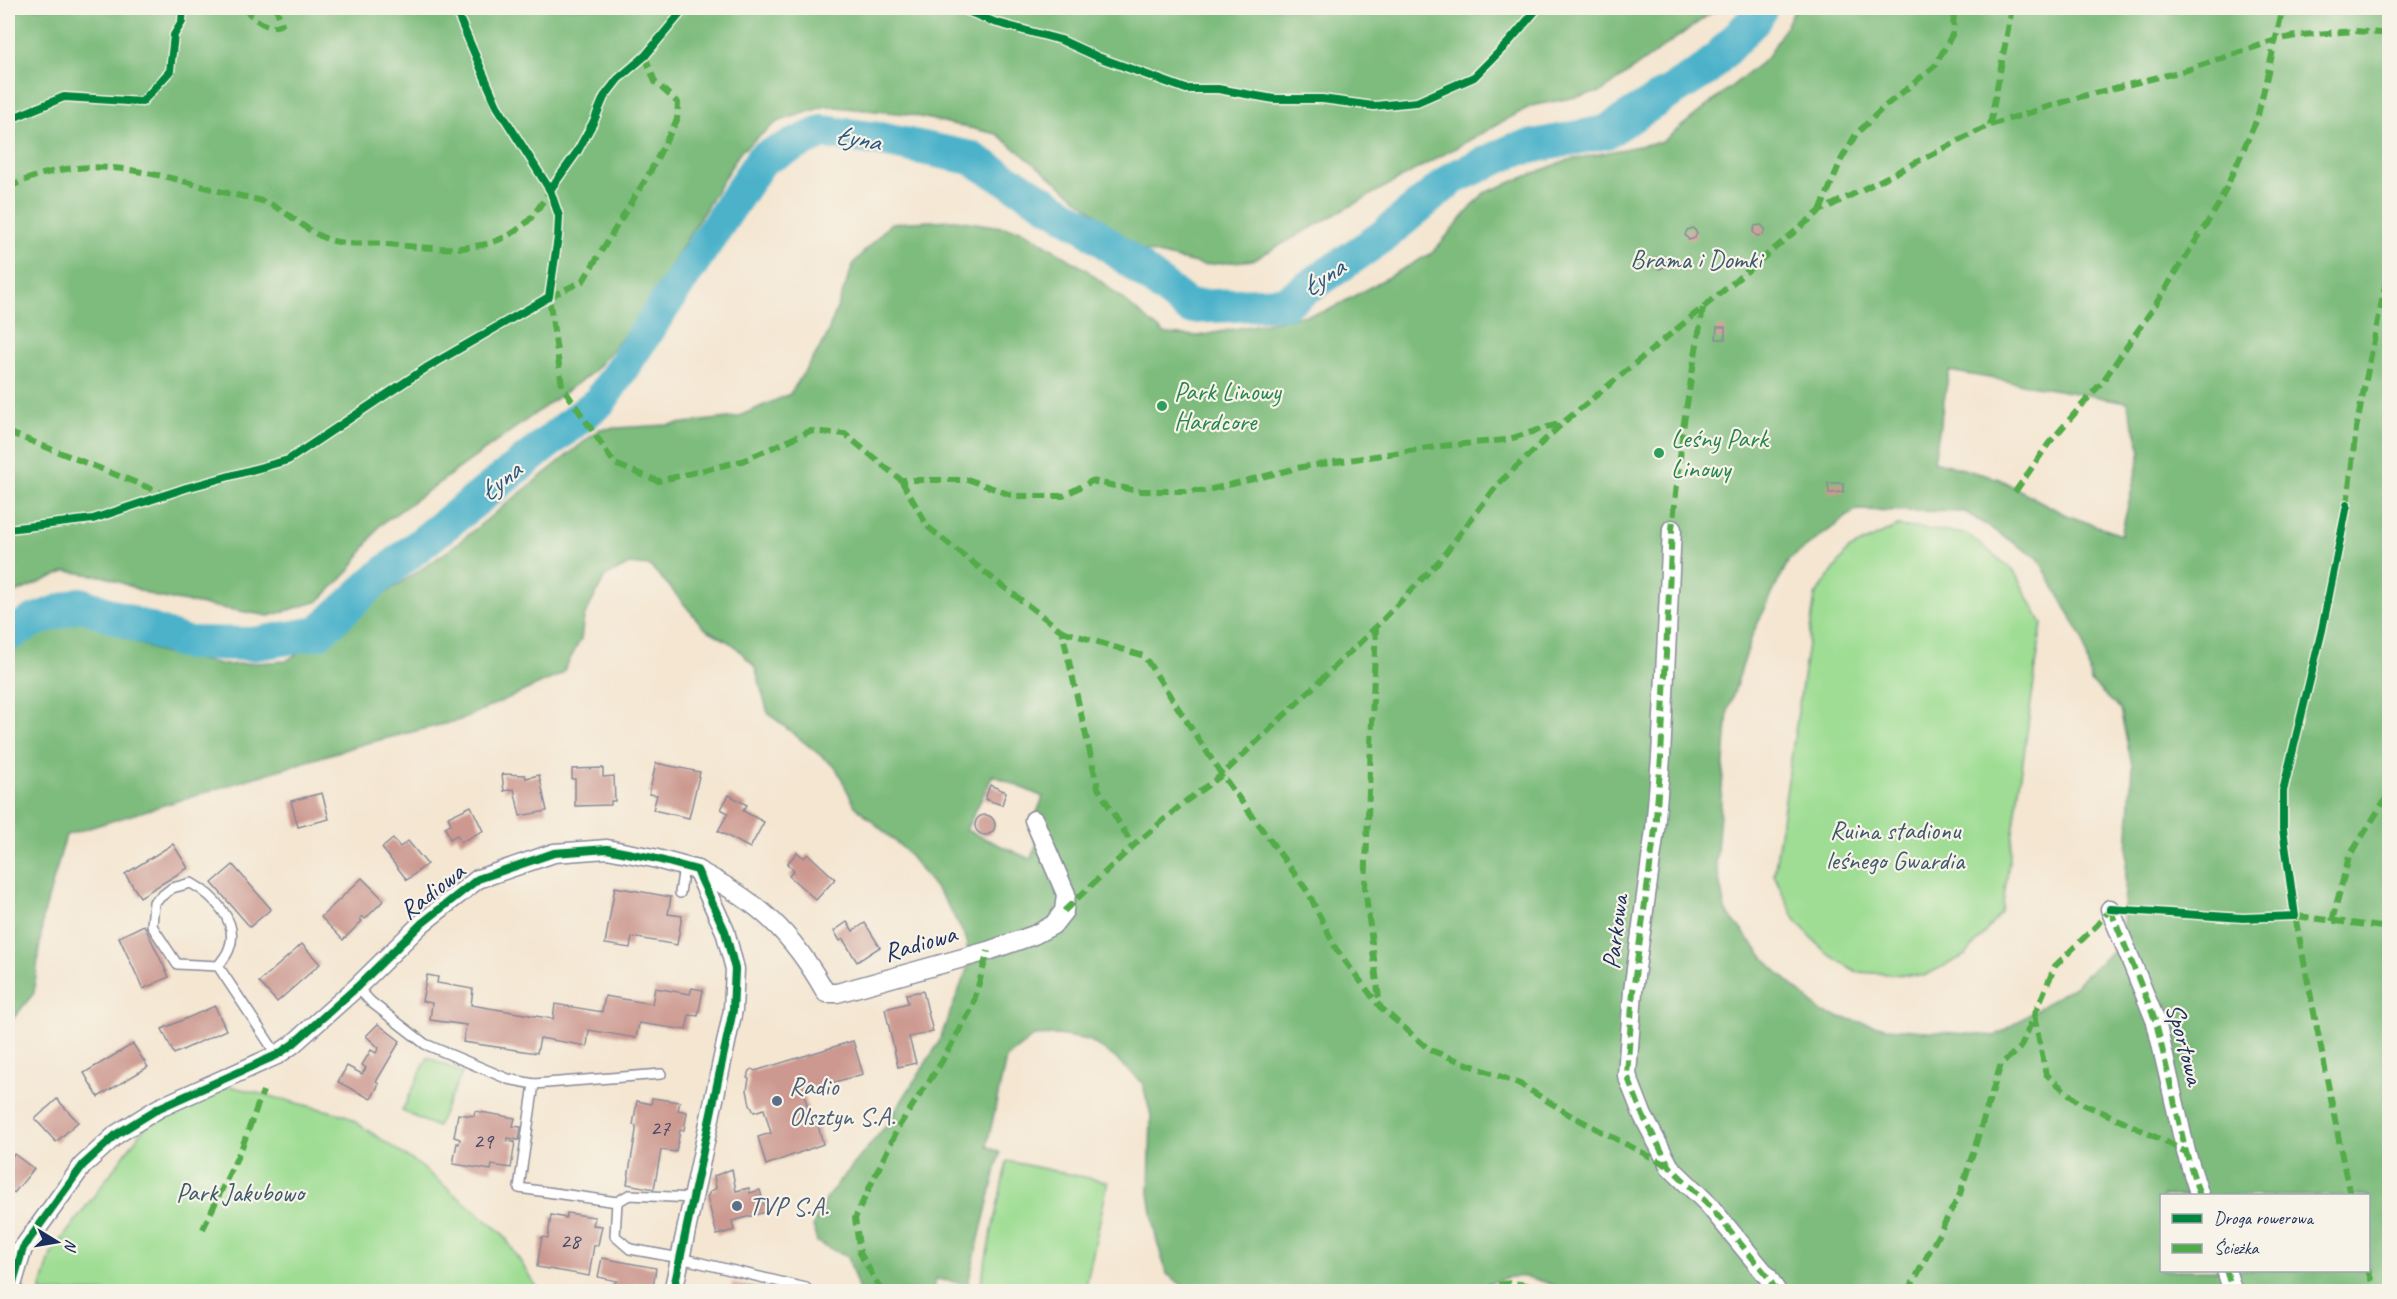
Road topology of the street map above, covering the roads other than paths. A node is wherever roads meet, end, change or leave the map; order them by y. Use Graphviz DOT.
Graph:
graph roads {
  1 [pos="1672,529"];
  2 [pos="1034,820"];
  3 [pos="691,868"];
  4 [pos="680,893"];
  5 [pos="2110,909"];
  6 [pos="218,966"];
  7 [pos="357,987"];
  8 [pos="277,1055"];
  9 [pos="662,1074"];
  10 [pos="534,1084"];
  11 [pos="2199,1194"];
  12 [pos="693,1198"];
  13 [pos="617,1202"];
  14 [pos="15,1248"];
  15 [pos="680,1258"];
  16 [pos="2227,1272"];
  17 [pos="806,1288"];
  18 [pos="10,1292"];
  19 [pos="673,1292"];
  20 [pos="1777,1292"];
  21 [pos="2233,1292"];
  1 -- 20 [label="street, Parkowa"];
  2 -- 3 [label="street, Radiowa"];
  3 -- 4 [label="lane"];
  3 -- 7 [label="street, Radiowa"];
  3 -- 12 [label="street"];
  5 -- 11 [label="street, Sportowa"];
  6 -- 6 [label="lane"];
  6 -- 8 [label="lane"];
  7 -- 8 [label="street, Radiowa"];
  7 -- 10 [label="lane"];
  8 -- 14 [label="street, Radiowa"];
  9 -- 10 [label="lane"];
  10 -- 13 [label="lane"];
  12 -- 13 [label="lane"];
  12 -- 15 [label="street"];
  13 -- 15 [label="lane"];
  14 -- 18 [label="street, Radiowa"];
  15 -- 17 [label="lane"];
  15 -- 19 [label="street"];
  16 -- 21 [label="street"];
}
